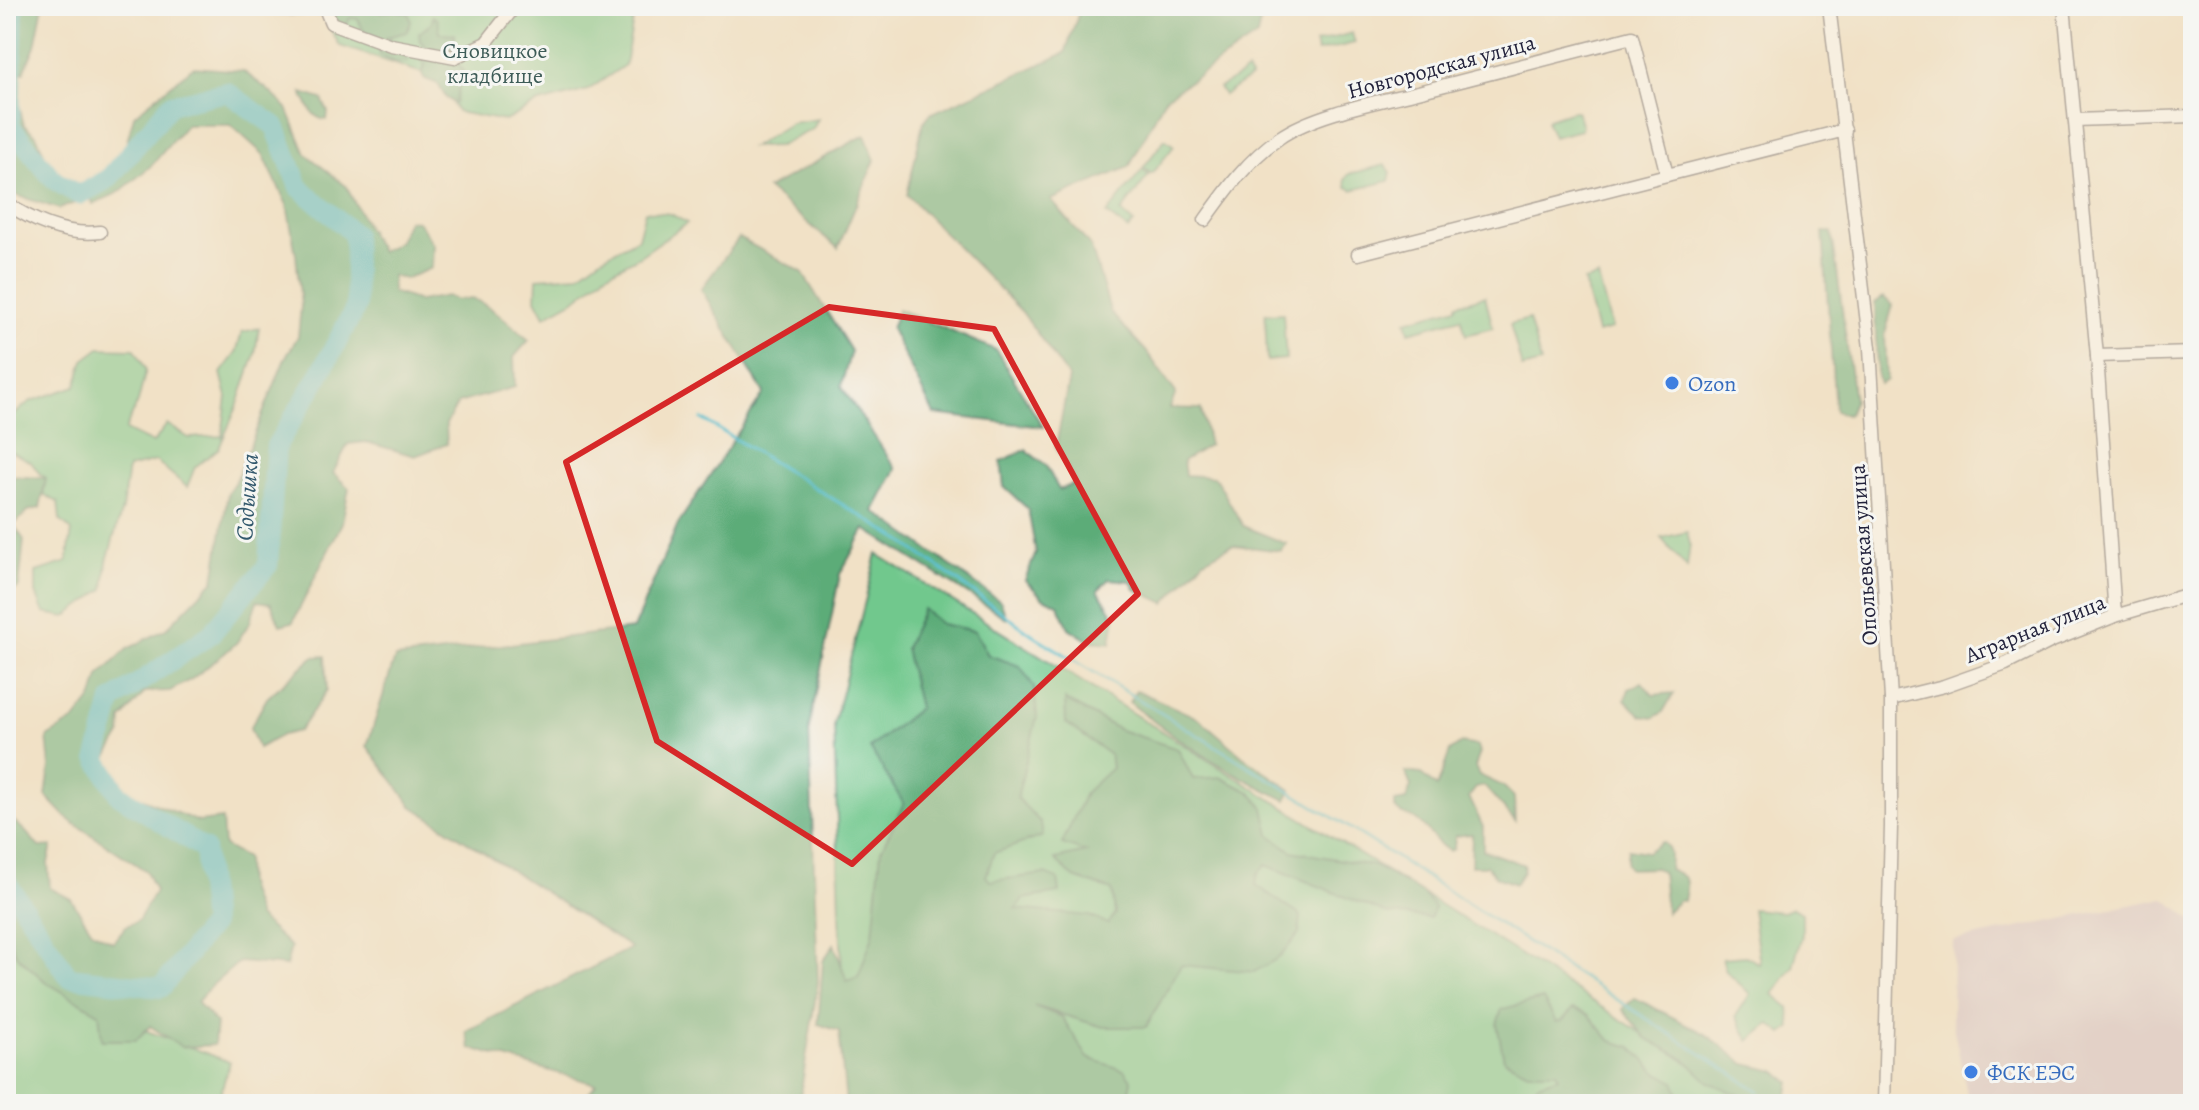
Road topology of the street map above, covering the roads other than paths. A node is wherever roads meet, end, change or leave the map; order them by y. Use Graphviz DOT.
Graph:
graph roads {
  1 [pos="324,6"];
  2 [pos="515,6"];
  3 [pos="1829,6"];
  4 [pos="2064,6"];
  5 [pos="2193,116"];
  6 [pos="2075,120"];
  7 [pos="1845,130"];
  8 [pos="1667,175"];
  9 [pos="6,203"];
  10 [pos="1205,220"];
  11 [pos="100,232"];
  12 [pos="1358,254"];
  13 [pos="2193,353"];
  14 [pos="2097,356"];
  15 [pos="2193,593"];
  16 [pos="2115,616"];
  17 [pos="1891,699"];
  18 [pos="1884,1104"];
  1 -- 2 [label="street"];
  3 -- 7 [label="street, Опольевская улица"];
  4 -- 6 [label="street"];
  5 -- 6 [label="street"];
  6 -- 14 [label="street"];
  7 -- 8 [label="street"];
  7 -- 17 [label="street, Опольевская улица"];
  8 -- 10 [label="street, Новгородская улица"];
  8 -- 12 [label="street"];
  9 -- 11 [label="street"];
  13 -- 14 [label="street"];
  14 -- 16 [label="street"];
  15 -- 16 [label="street, Аграрная улица"];
  16 -- 17 [label="street, Аграрная улица"];
  17 -- 18 [label="street, Опольевская улица"];
}
